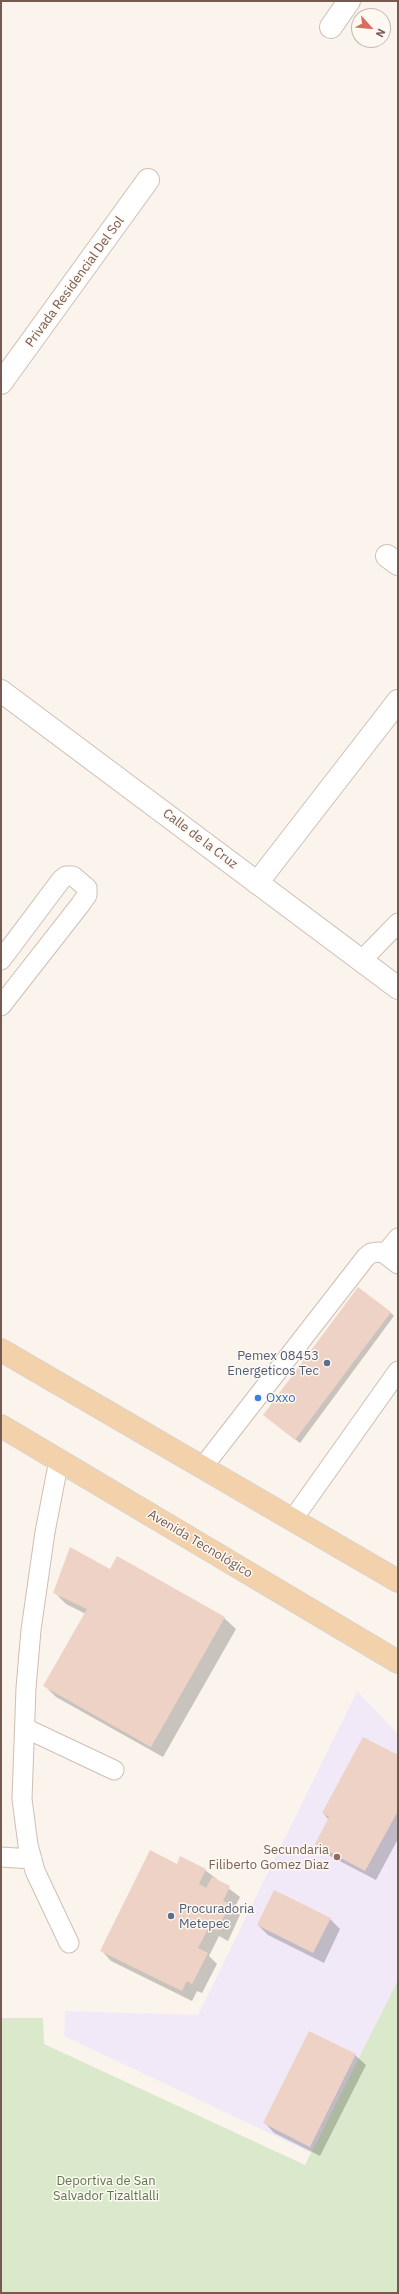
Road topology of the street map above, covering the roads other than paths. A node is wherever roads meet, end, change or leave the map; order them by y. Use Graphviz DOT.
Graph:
graph roads {
  1 [pos="350,1"];
  2 [pos="330,27"];
  3 [pos="148,180"];
  4 [pos="1,383"];
  5 [pos="1,691"];
  6 [pos="398,701"];
  7 [pos="258,883"];
  8 [pos="398,923"];
  9 [pos="1,960"];
  10 [pos="362,960"];
  11 [pos="398,988"];
  12 [pos="1,1006"];
  13 [pos="398,1238"];
  14 [pos="392,1259"];
  15 [pos="1,1350"];
  16 [pos="398,1371"];
  17 [pos="1,1426"];
  18 [pos="58,1460"];
  19 [pos="202,1468"];
  20 [pos="294,1519"];
  21 [pos="398,1581"];
  22 [pos="398,1662"];
  23 [pos="25,1728"];
  24 [pos="114,1770"];
  25 [pos="1,1857"];
  26 [pos="32,1859"];
  27 [pos="69,1942"];
  1 -- 2 [label="street"];
  3 -- 4 [label="street, Privada Residencial Del Sol"];
  5 -- 7 [label="street, Calle de la Cruz"];
  6 -- 7 [label="street"];
  7 -- 10 [label="street, Calle de la Cruz"];
  8 -- 10 [label="lane"];
  9 -- 12 [label="lane"];
  10 -- 11 [label="street, Calle de la Cruz"];
  13 -- 14 [label="lane"];
  14 -- 19 [label="lane"];
  15 -- 19 [label="main road"];
  16 -- 20 [label="lane"];
  17 -- 18 [label="main road, Avenida Tecnológico"];
  18 -- 22 [label="main road, Avenida Tecnológico"];
  18 -- 23 [label="lane"];
  19 -- 20 [label="main road"];
  20 -- 21 [label="main road"];
  23 -- 24 [label="lane"];
  23 -- 26 [label="lane"];
  25 -- 26 [label="lane"];
  26 -- 27 [label="lane"];
}
